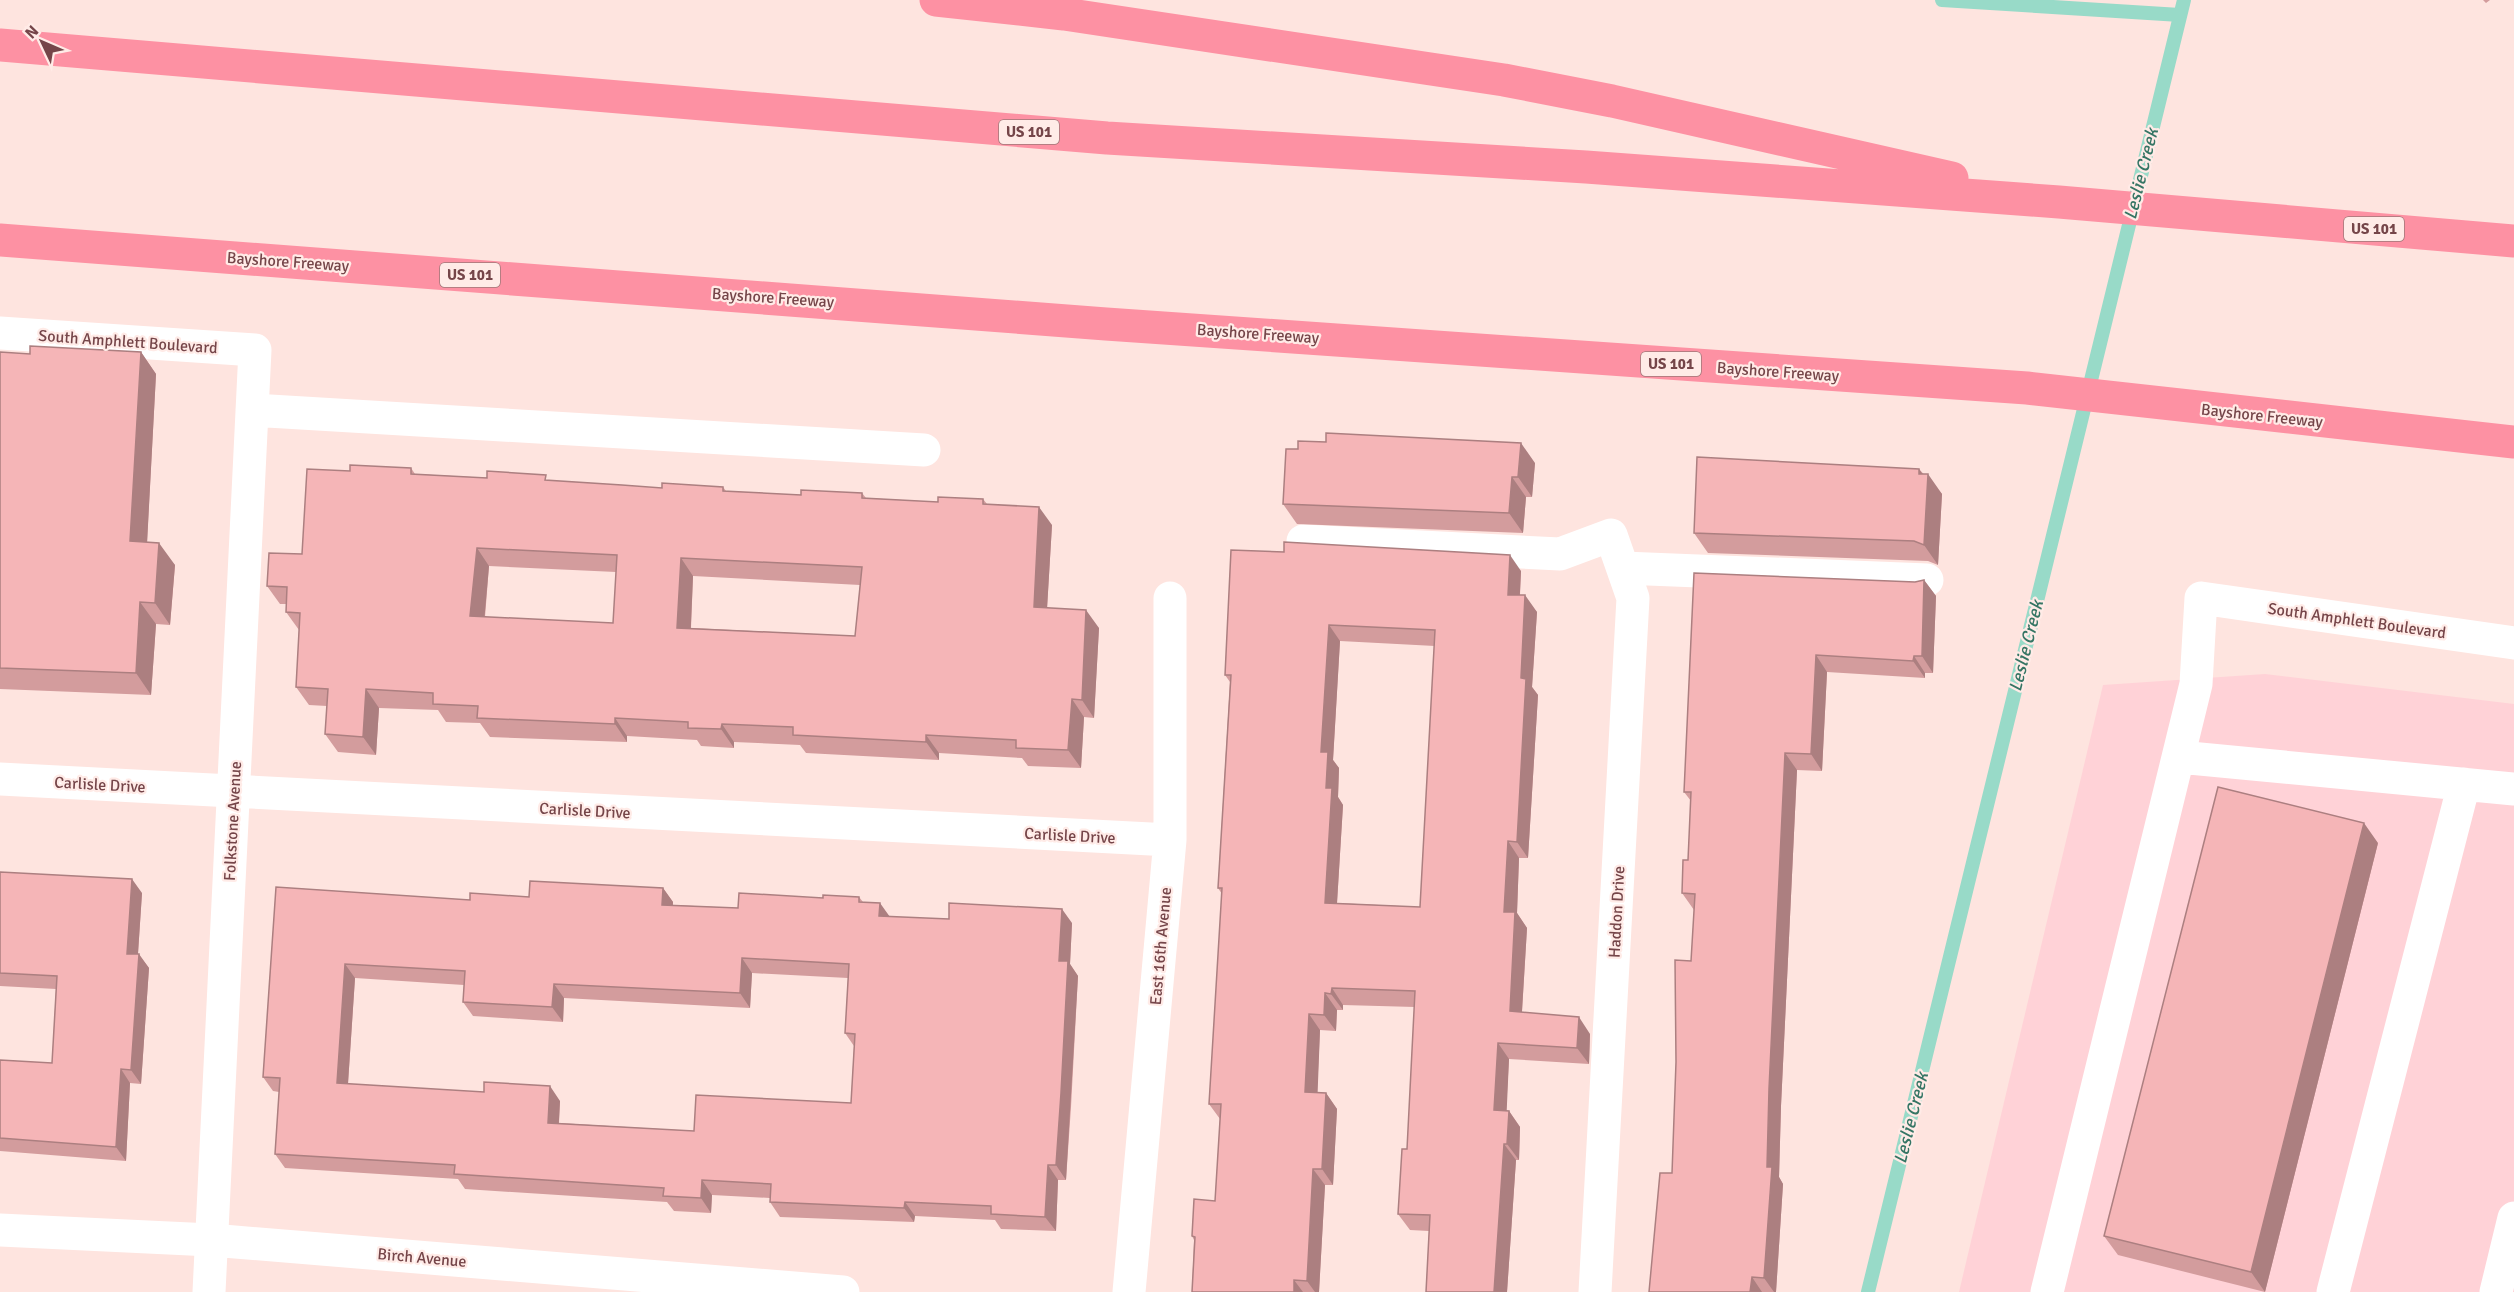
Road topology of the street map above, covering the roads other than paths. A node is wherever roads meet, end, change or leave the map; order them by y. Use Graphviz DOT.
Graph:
graph roads {
  1 [pos="936,0"];
  2 [pos="0,45"];
  3 [pos="2060,202"];
  4 [pos="0,240"];
  5 [pos="2514,240"];
  6 [pos="0,333"];
  7 [pos="255,350"];
  8 [pos="252,410"];
  9 [pos="2514,442"];
  10 [pos="924,450"];
  11 [pos="1303,541"];
  12 [pos="1623,568"];
  13 [pos="1927,580"];
  14 [pos="1170,598"];
  15 [pos="2514,643"];
  16 [pos="2179,757"];
  17 [pos="0,779"];
  18 [pos="2464,784"];
  19 [pos="2514,789"];
  20 [pos="234,791"];
  21 [pos="1170,840"];
  22 [pos="2514,1218"];
  23 [pos="0,1230"];
  24 [pos="211,1240"];
  25 [pos="209,1292"];
  26 [pos="843,1292"];
  27 [pos="1129,1292"];
  28 [pos="1595,1292"];
  29 [pos="2047,1292"];
  30 [pos="2333,1292"];
  31 [pos="2496,1292"];
  1 -- 3 [label="highway"];
  2 -- 3 [label="highway, US 101"];
  3 -- 5 [label="highway, US 101"];
  4 -- 9 [label="highway, Bayshore Freeway / US 101"];
  6 -- 7 [label="street, South Amphlett Boulevard"];
  7 -- 8 [label="street, Folkstone Avenue"];
  8 -- 10 [label="street"];
  8 -- 20 [label="street, Folkstone Avenue"];
  11 -- 12 [label="street, Haddon Drive"];
  12 -- 13 [label="street"];
  12 -- 28 [label="street, Haddon Drive"];
  14 -- 21 [label="street, East 16th Avenue"];
  15 -- 16 [label="street, South Amphlett Boulevard"];
  16 -- 18 [label="street"];
  16 -- 29 [label="street"];
  17 -- 20 [label="street, Carlisle Drive"];
  18 -- 19 [label="street"];
  18 -- 30 [label="street"];
  20 -- 21 [label="street, Carlisle Drive"];
  20 -- 24 [label="street, Folkstone Avenue"];
  21 -- 27 [label="street, East 16th Avenue"];
  22 -- 31 [label="street"];
  23 -- 24 [label="street, Birch Avenue"];
  24 -- 25 [label="street, Folkstone Avenue"];
  24 -- 26 [label="street, Birch Avenue"];
}
